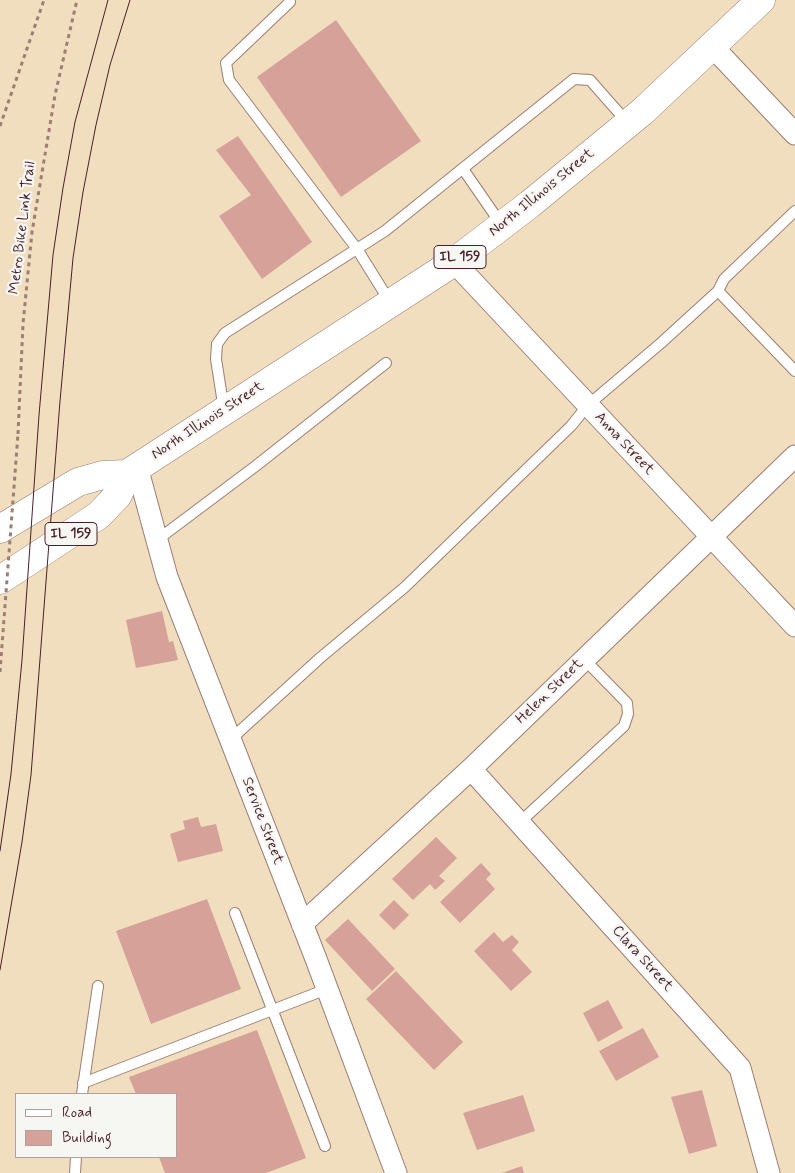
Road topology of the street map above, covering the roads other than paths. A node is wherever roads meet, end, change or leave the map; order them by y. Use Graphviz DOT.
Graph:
graph roads {
  1 [pos="761,0"];
  2 [pos="290,2"];
  3 [pos="712,46"];
  4 [pos="628,123"];
  5 [pos="795,134"];
  6 [pos="463,169"];
  7 [pos="795,212"];
  8 [pos="502,225"];
  9 [pos="357,249"];
  10 [pos="454,262"];
  11 [pos="718,291"];
  12 [pos="391,302"];
  13 [pos="386,363"];
  14 [pos="795,371"];
  15 [pos="588,405"];
  16 [pos="224,411"];
  17 [pos="795,456"];
  18 [pos="132,470"];
  19 [pos="0,529"];
  20 [pos="712,537"];
  21 [pos="157,540"];
  22 [pos="0,580"];
  23 [pos="795,626"];
  24 [pos="584,660"];
  25 [pos="230,740"];
  26 [pos="470,769"];
  27 [pos="519,823"];
  28 [pos="235,912"];
  29 [pos="302,924"];
  30 [pos="98,986"];
  31 [pos="327,989"];
  32 [pos="271,1010"];
  33 [pos="83,1083"];
  34 [pos="82,1093"];
  35 [pos="325,1146"];
  36 [pos="76,1158"];
  37 [pos="75,1173"];
  38 [pos="396,1173"];
  39 [pos="770,1173"];
  1 -- 3 [label="main road, North Illinois Street / IL 159"];
  2 -- 9 [label="lane"];
  3 -- 4 [label="main road, North Illinois Street / IL 159"];
  3 -- 5 [label="street"];
  4 -- 6 [label="lane"];
  4 -- 8 [label="main road, North Illinois Street / IL 159"];
  6 -- 8 [label="lane"];
  6 -- 9 [label="lane"];
  7 -- 11 [label="lane"];
  8 -- 10 [label="main road, North Illinois Street / IL 159"];
  9 -- 12 [label="lane"];
  9 -- 16 [label="lane"];
  10 -- 12 [label="main road, North Illinois Street / IL 159"];
  10 -- 15 [label="street, Anna Street"];
  11 -- 14 [label="lane"];
  11 -- 15 [label="lane"];
  12 -- 16 [label="main road, North Illinois Street / IL 159"];
  13 -- 21 [label="lane"];
  15 -- 20 [label="street, Anna Street"];
  15 -- 25 [label="lane"];
  16 -- 18 [label="main road, North Illinois Street / IL 159"];
  17 -- 20 [label="street, Helen Street"];
  18 -- 19 [label="main road, North Illinois Street / IL 159"];
  18 -- 21 [label="street, Service Street"];
  18 -- 22 [label="main road, IL 159"];
  20 -- 23 [label="street, Anna Street"];
  20 -- 24 [label="street, Helen Street"];
  21 -- 25 [label="street, Service Street"];
  24 -- 26 [label="street, Helen Street"];
  24 -- 27 [label="lane"];
  25 -- 29 [label="street, Service Street"];
  26 -- 27 [label="street, Clara Street"];
  26 -- 29 [label="street, Helen Street"];
  27 -- 39 [label="street, Clara Street"];
  28 -- 32 [label="lane"];
  29 -- 31 [label="street, Service Street"];
  30 -- 33 [label="lane"];
  31 -- 32 [label="lane"];
  31 -- 38 [label="street, Service Street"];
  32 -- 33 [label="lane"];
  32 -- 35 [label="lane"];
  33 -- 34 [label="lane"];
  36 -- 37 [label="lane"];
}
